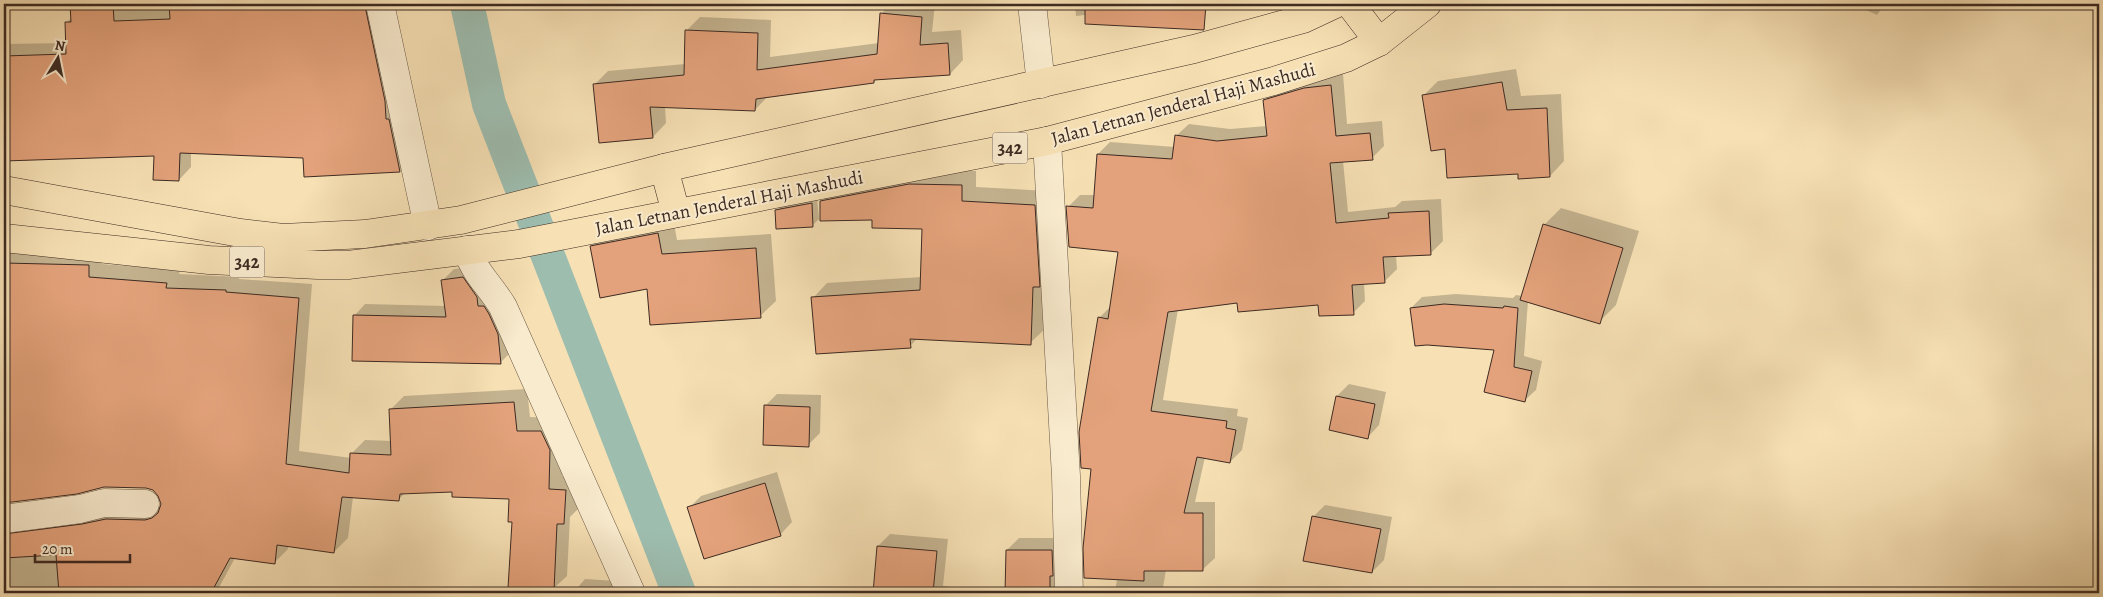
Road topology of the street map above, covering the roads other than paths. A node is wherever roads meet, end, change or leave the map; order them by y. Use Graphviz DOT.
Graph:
graph roads {
  1 [pos="380,4"];
  2 [pos="1032,4"];
  3 [pos="1335,4"];
  4 [pos="1350,4"];
  5 [pos="1427,4"];
  6 [pos="1379,42"];
  7 [pos="1041,84"];
  8 [pos="1047,141"];
  9 [pos="664,168"];
  10 [pos="4,190"];
  11 [pos="676,213"];
  12 [pos="428,226"];
  13 [pos="4,238"];
  14 [pos="478,249"];
  15 [pos="145,504"];
  16 [pos="4,519"];
  17 [pos="631,593"];
  18 [pos="1069,593"];
  1 -- 12 [label="street"];
  2 -- 7 [label="street"];
  3 -- 7 [label="main road, 342"];
  4 -- 6 [label="main road"];
  5 -- 6 [label="main road, Jalan Letnan Jenderal Haji Mashudi / 342"];
  6 -- 8 [label="main road, Jalan Letnan Jenderal Haji Mashudi / 342"];
  7 -- 9 [label="main road, 342"];
  8 -- 11 [label="main road, Jalan Letnan Jenderal Haji Mashudi / 342"];
  8 -- 18 [label="street"];
  9 -- 11 [label="main road"];
  9 -- 12 [label="main road, 342"];
  10 -- 12 [label="main road, 342"];
  11 -- 14 [label="main road, Jalan Letnan Jenderal Haji Mashudi / 342"];
  13 -- 14 [label="main road, Jalan Letnan Jenderal Haji Mashudi / 342"];
  14 -- 17 [label="street"];
  15 -- 16 [label="street"];
}
